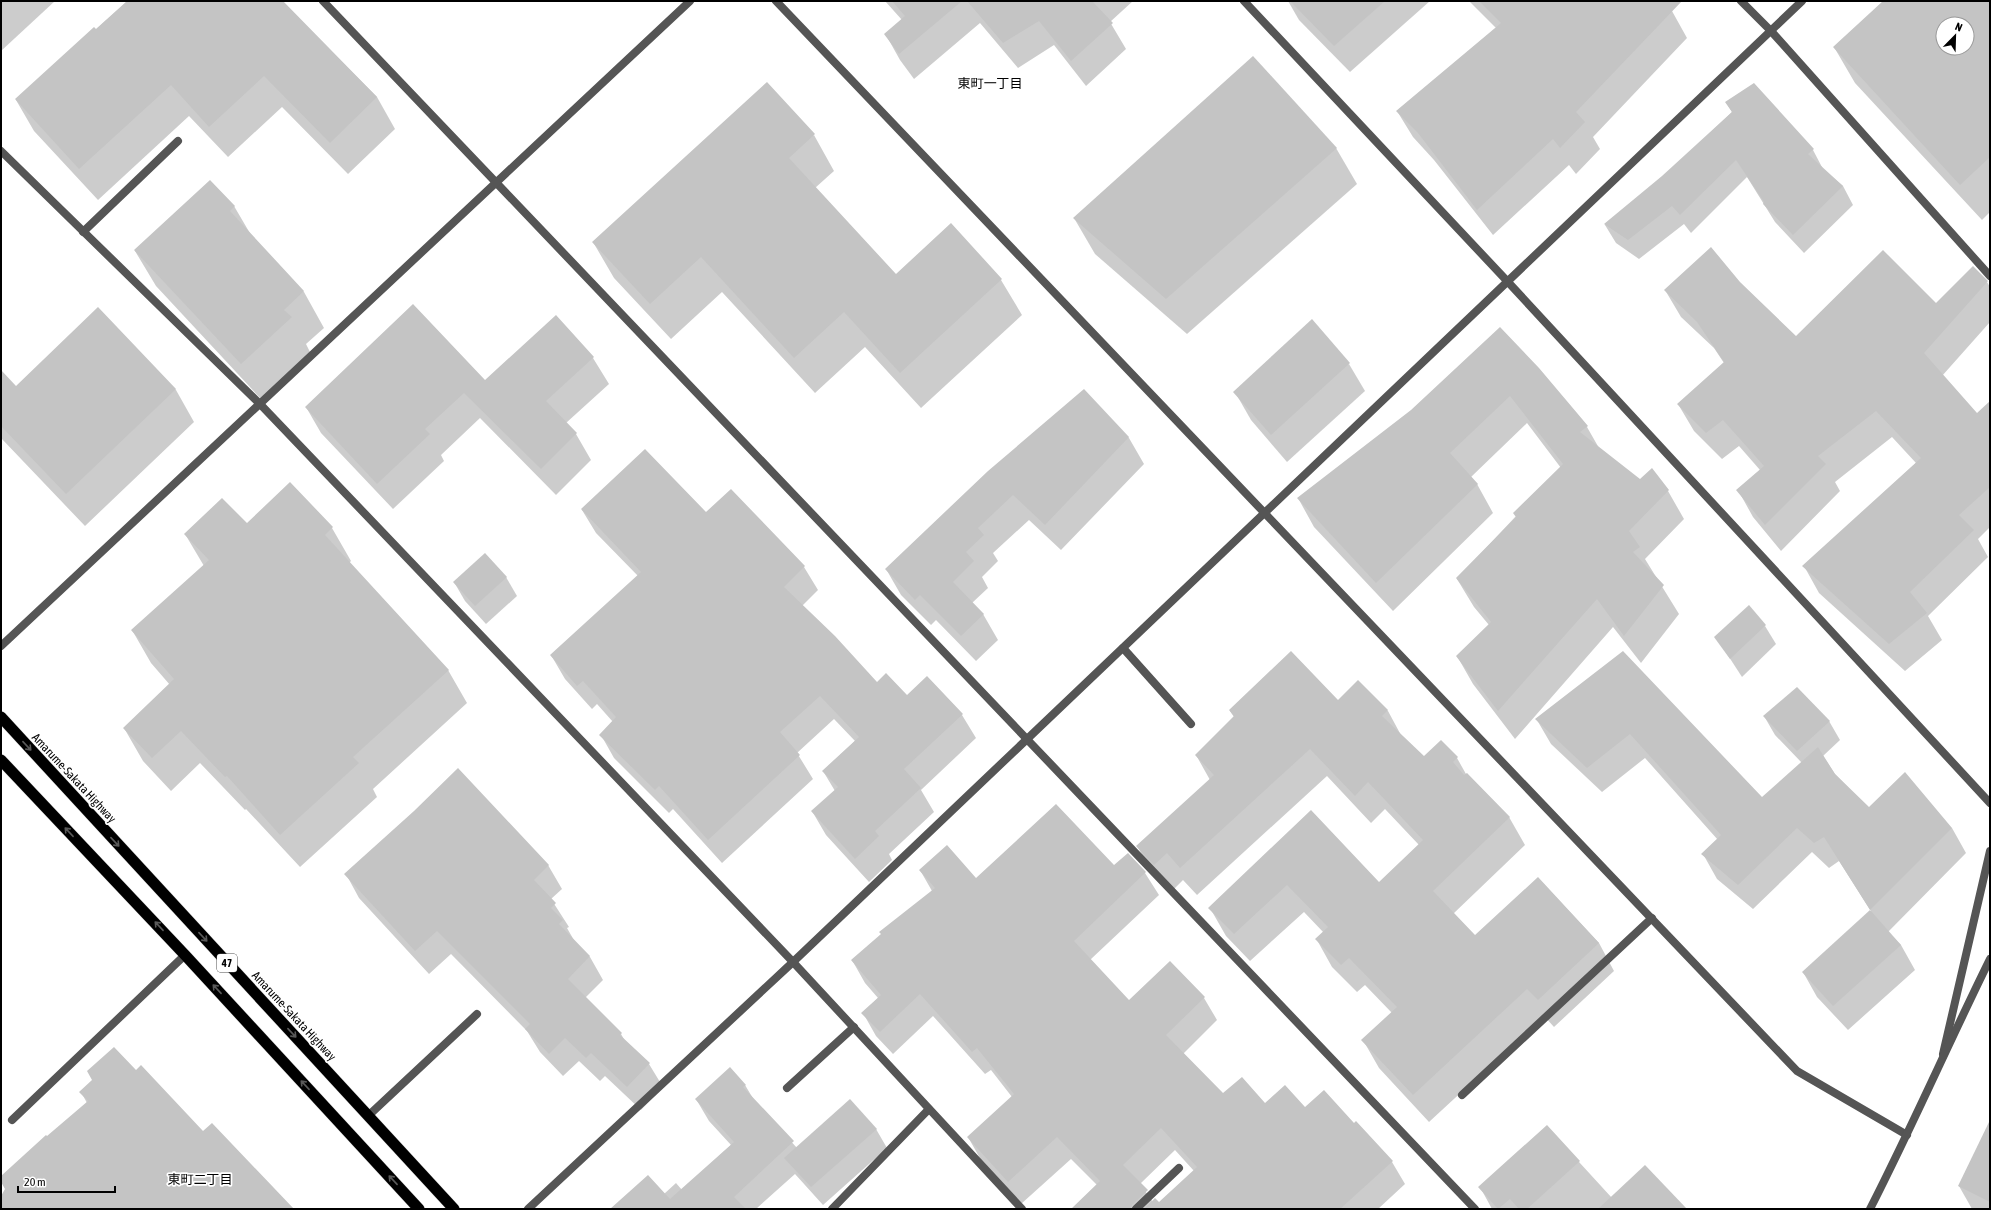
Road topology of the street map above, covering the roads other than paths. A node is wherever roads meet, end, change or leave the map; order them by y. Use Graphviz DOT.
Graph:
graph roads {
  1 [pos="323,1"];
  2 [pos="690,1"];
  3 [pos="776,1"];
  4 [pos="1244,1"];
  5 [pos="1741,1"];
  6 [pos="1802,1"];
  7 [pos="1771,31"];
  8 [pos="178,141"];
  9 [pos="1,151"];
  10 [pos="496,182"];
  11 [pos="84,232"];
  12 [pos="1990,276"];
  13 [pos="1508,282"];
  14 [pos="260,404"];
  15 [pos="1266,513"];
  16 [pos="1,646"];
  17 [pos="1123,648"];
  18 [pos="1,717"];
  19 [pos="1191,724"];
  20 [pos="1027,739"];
  21 [pos="1,760"];
  22 [pos="1990,803"];
  23 [pos="1990,851"];
  24 [pos="1652,918"];
  25 [pos="185,955"];
  26 [pos="1990,959"];
  27 [pos="793,962"];
  28 [pos="477,1014"];
  29 [pos="854,1027"];
  30 [pos="1942,1055"];
  31 [pos="787,1088"];
  32 [pos="1462,1095"];
  33 [pos="929,1109"];
  34 [pos="368,1116"];
  35 [pos="12,1120"];
  36 [pos="1907,1135"];
  37 [pos="1179,1168"];
  38 [pos="419,1209"];
  39 [pos="454,1209"];
  40 [pos="528,1209"];
  41 [pos="832,1209"];
  42 [pos="1022,1209"];
  43 [pos="1136,1209"];
  44 [pos="1475,1209"];
  45 [pos="1870,1209"];
  1 -- 10 [label="street"];
  2 -- 10 [label="street"];
  3 -- 15 [label="street"];
  4 -- 13 [label="street"];
  5 -- 7 [label="street"];
  6 -- 7 [label="street"];
  7 -- 12 [label="street"];
  7 -- 13 [label="street"];
  8 -- 11 [label="street"];
  9 -- 11 [label="street"];
  10 -- 14 [label="street"];
  10 -- 20 [label="street"];
  11 -- 14 [label="street"];
  13 -- 15 [label="street"];
  13 -- 22 [label="street"];
  14 -- 16 [label="street"];
  14 -- 27 [label="street"];
  15 -- 17 [label="street"];
  15 -- 24 [label="street"];
  17 -- 19 [label="street"];
  17 -- 20 [label="street"];
  18 -- 34 [label="highway, Amarume-Sakata Highway / 47, one-way"];
  20 -- 27 [label="street"];
  20 -- 44 [label="street"];
  25 -- 21 [label="highway, 47, one-way"];
  23 -- 30 [label="street"];
  24 -- 32 [label="street"];
  24 -- 36 [label="street"];
  25 -- 35 [label="street"];
  38 -- 25 [label="highway, 47, one-way"];
  26 -- 30 [label="street"];
  27 -- 29 [label="street"];
  27 -- 40 [label="street"];
  28 -- 34 [label="street"];
  29 -- 31 [label="street"];
  29 -- 33 [label="street"];
  30 -- 36 [label="street"];
  33 -- 41 [label="street"];
  33 -- 42 [label="street"];
  34 -- 39 [label="highway, Amarume-Sakata Highway / 47"];
  36 -- 45 [label="street"];
  37 -- 43 [label="street"];
}
